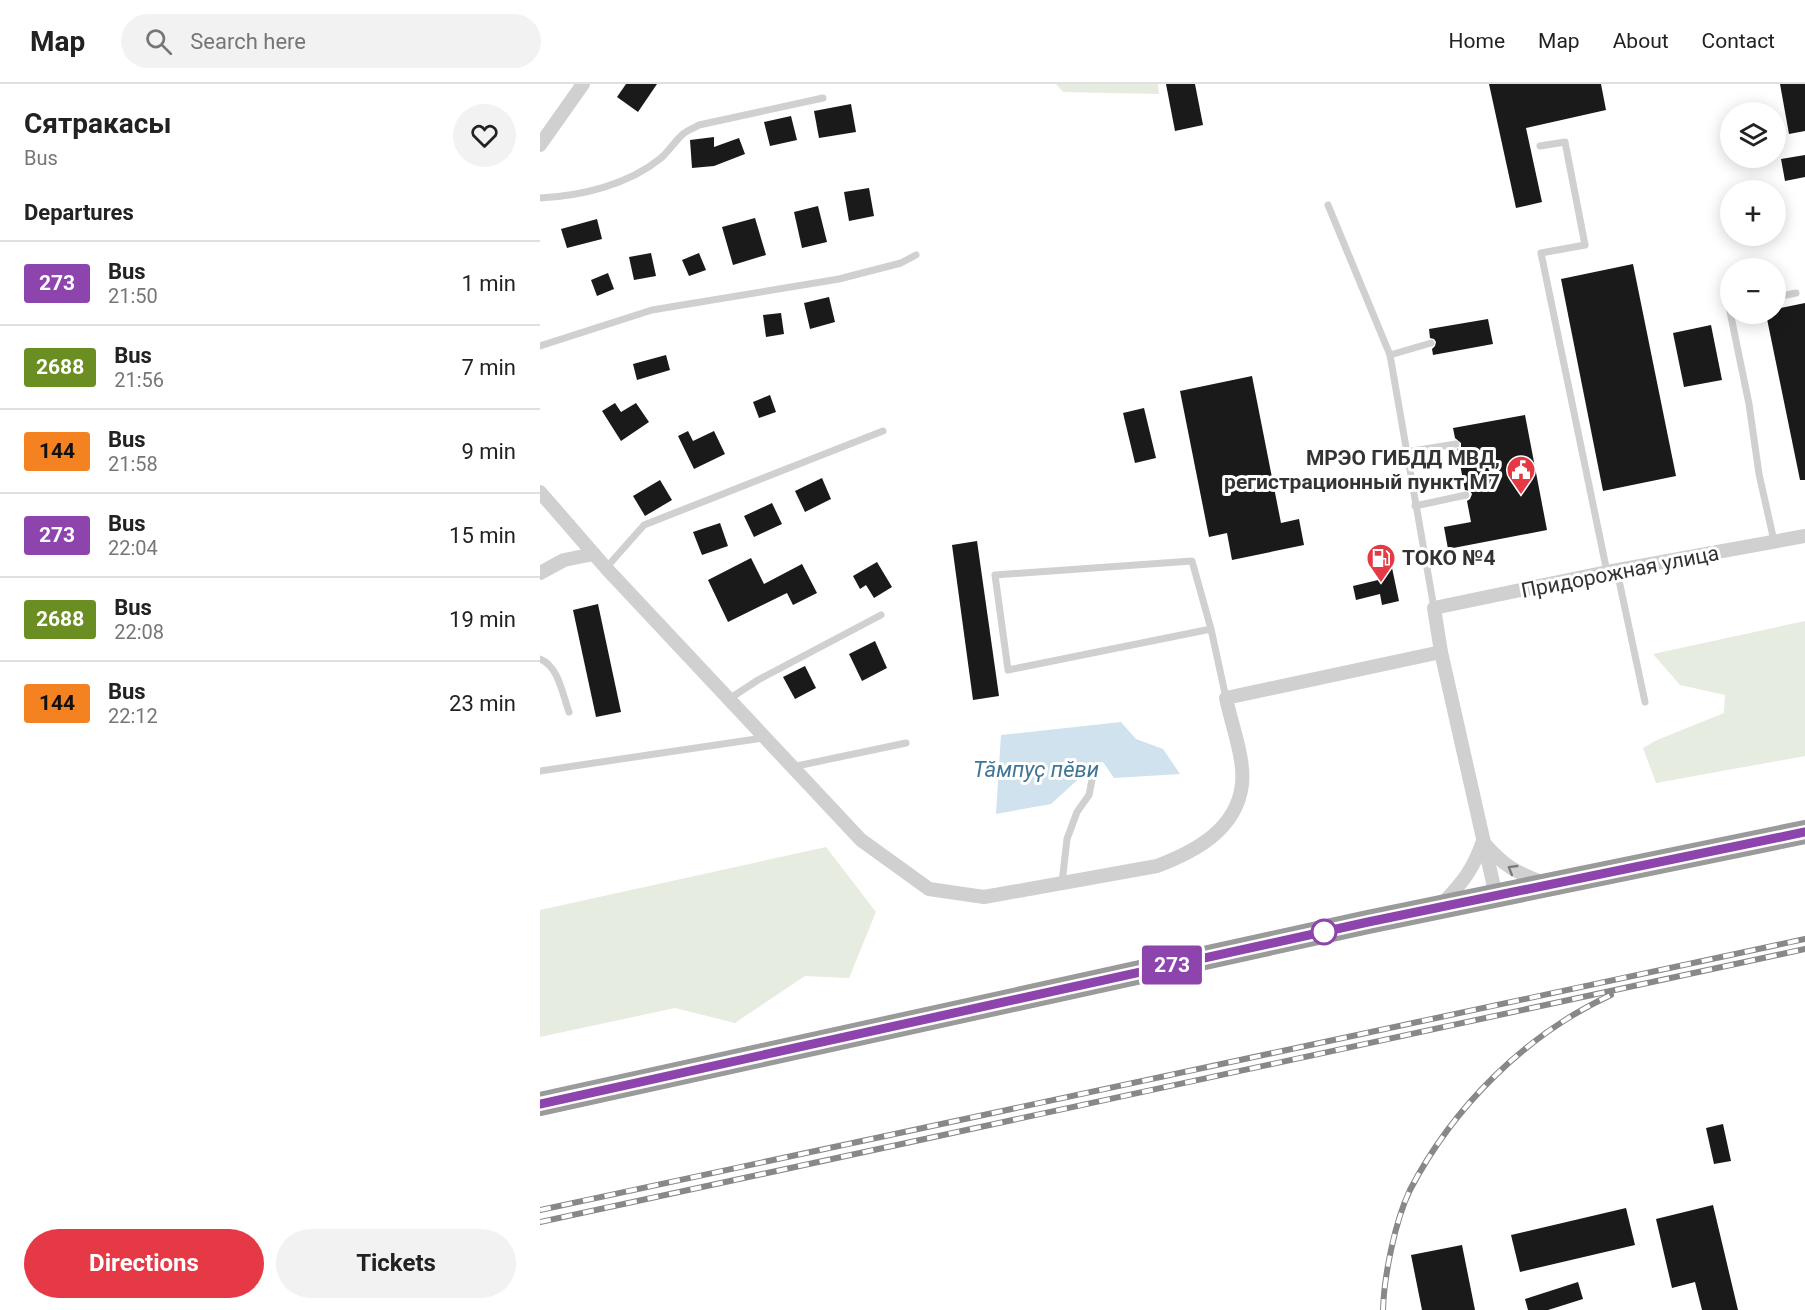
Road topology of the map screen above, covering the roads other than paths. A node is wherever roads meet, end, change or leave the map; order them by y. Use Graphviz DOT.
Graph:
graph roads {
  1 [pos="583,84"];
  2 [pos="823,98"];
  3 [pos="540,145"];
  4 [pos="1540,146"];
  5 [pos="540,198"];
  6 [pos="1328,205"];
  7 [pos="916,255"];
  8 [pos="1796,293"];
  9 [pos="1786,295"];
  10 [pos="1733,324"];
  11 [pos="1431,343"];
  12 [pos="540,346"];
  13 [pos="1390,355"];
  14 [pos="882,431"];
  15 [pos="1456,444"];
  16 [pos="1406,452"];
  17 [pos="540,492"];
  18 [pos="1466,495"];
  19 [pos="1415,506"];
  20 [pos="1805,536"];
  21 [pos="1774,543"];
  22 [pos="594,554"];
  23 [pos="606,568"];
  24 [pos="1612,571"];
  25 [pos="540,573"];
  26 [pos="1434,608"];
  27 [pos="881,615"];
  28 [pos="1211,629"];
  29 [pos="1441,652"];
  30 [pos="540,659"];
  31 [pos="1226,698"];
  32 [pos="728,699"];
  33 [pos="1645,702"];
  34 [pos="569,711"];
  35 [pos="763,738"];
  36 [pos="906,743"];
  37 [pos="791,767"];
  38 [pos="540,771"];
  39 [pos="1093,775"];
  40 [pos="1805,832"];
  41 [pos="1483,841"];
  42 [pos="1062,883"];
  43 [pos="1550,885"];
  44 [pos="1496,896"];
  45 [pos="1439,908"];
  46 [pos="540,1104"];
  1 -- 3 [label="street"];
  2 -- 5 [label="lane"];
  4 -- 24 [label="lane"];
  6 -- 13 [label="lane"];
  7 -- 12 [label="lane"];
  8 -- 9 [label="lane"];
  10 -- 21 [label="lane"];
  11 -- 13 [label="lane"];
  13 -- 16 [label="lane"];
  14 -- 23 [label="lane"];
  15 -- 16 [label="lane"];
  16 -- 19 [label="lane"];
  17 -- 22 [label="street"];
  18 -- 19 [label="lane"];
  19 -- 26 [label="lane"];
  20 -- 21 [label="street, Придорожная улица"];
  21 -- 24 [label="street, Придорожная улица"];
  22 -- 23 [label="street"];
  22 -- 25 [label="street"];
  23 -- 32 [label="street"];
  24 -- 26 [label="street, Придорожная улица"];
  24 -- 33 [label="lane"];
  26 -- 29 [label="street"];
  27 -- 32 [label="lane"];
  28 -- 28 [label="lane"];
  28 -- 31 [label="lane"];
  29 -- 31 [label="street"];
  29 -- 41 [label="street"];
  30 -- 34 [label="lane"];
  31 -- 42 [label="street"];
  32 -- 35 [label="street"];
  35 -- 37 [label="street"];
  35 -- 38 [label="lane"];
  36 -- 37 [label="lane"];
  37 -- 42 [label="street"];
  39 -- 42 [label="lane"];
  40 -- 43 [label="highway"];
  43 -- 41 [label="street, one-way"];
  41 -- 44 [label="street"];
  41 -- 45 [label="street"];
  43 -- 44 [label="highway"];
  44 -- 45 [label="highway"];
  45 -- 46 [label="highway"];
}
